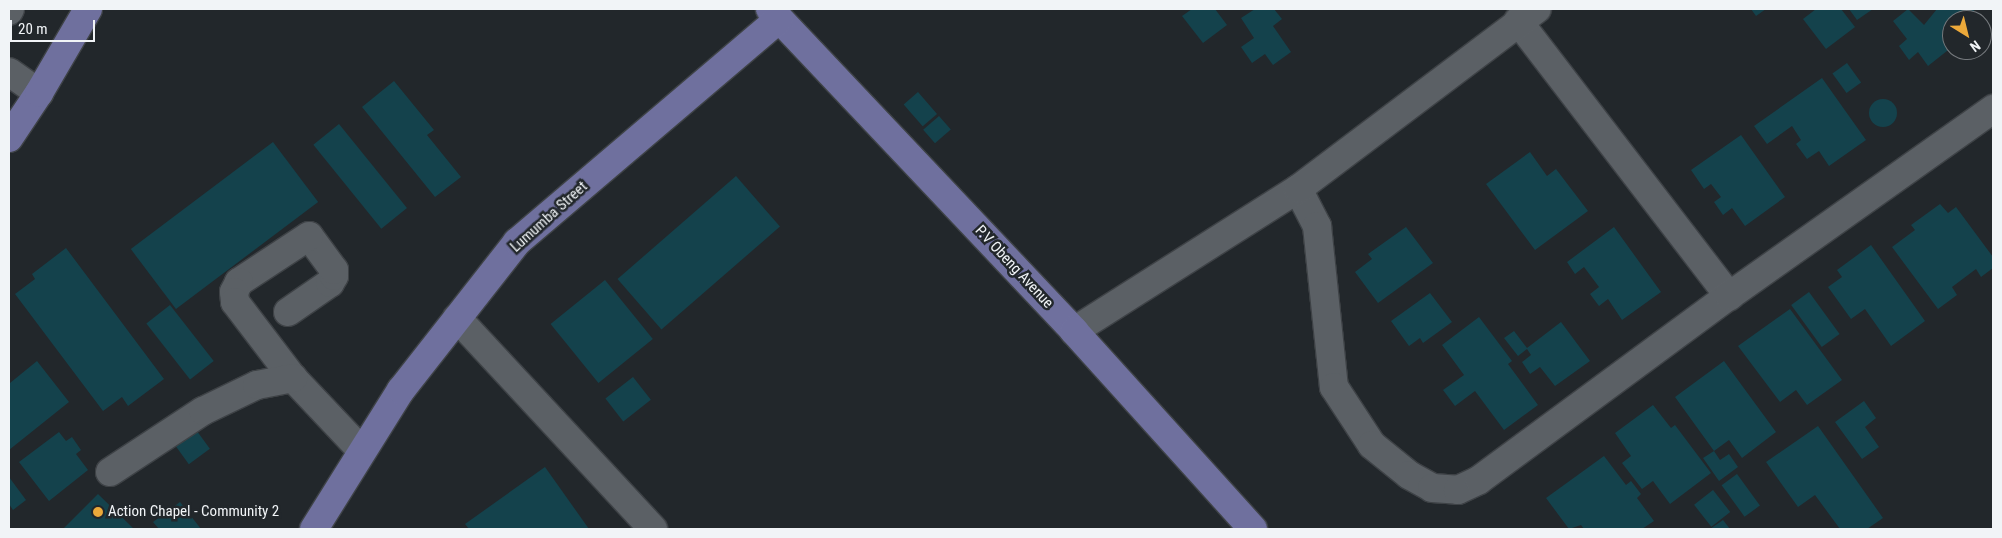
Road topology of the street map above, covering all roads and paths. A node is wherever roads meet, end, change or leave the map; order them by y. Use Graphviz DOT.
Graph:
graph roads {
  1 [pos="88,9"];
  2 [pos="775,14"];
  3 [pos="1527,15"];
  4 [pos="9,72"];
  5 [pos="39,93"];
  6 [pos="1993,109"];
  7 [pos="9,138"];
  8 [pos="1298,189"];
  9 [pos="1729,296"];
  10 [pos="288,312"];
  11 [pos="457,318"];
  12 [pos="1074,331"];
  13 [pos="293,378"];
  14 [pos="362,451"];
  15 [pos="110,472"];
  16 [pos="314,529"];
  17 [pos="652,529"];
  18 [pos="1253,529"];
  1 -- 5 [label="main road"];
  2 -- 11 [label="main road, Lumumba Street"];
  2 -- 12 [label="main road, P.V Obeng Avenue"];
  3 -- 8 [label="street"];
  3 -- 9 [label="street"];
  4 -- 5 [label="street"];
  5 -- 7 [label="main road"];
  6 -- 9 [label="street"];
  8 -- 9 [label="street"];
  8 -- 12 [label="street"];
  10 -- 13 [label="street"];
  11 -- 14 [label="main road, Lumumba Street"];
  11 -- 17 [label="street"];
  12 -- 18 [label="main road, P.V Obeng Avenue"];
  13 -- 14 [label="street"];
  13 -- 15 [label="street"];
  14 -- 16 [label="main road, Lumumba Street"];
}
